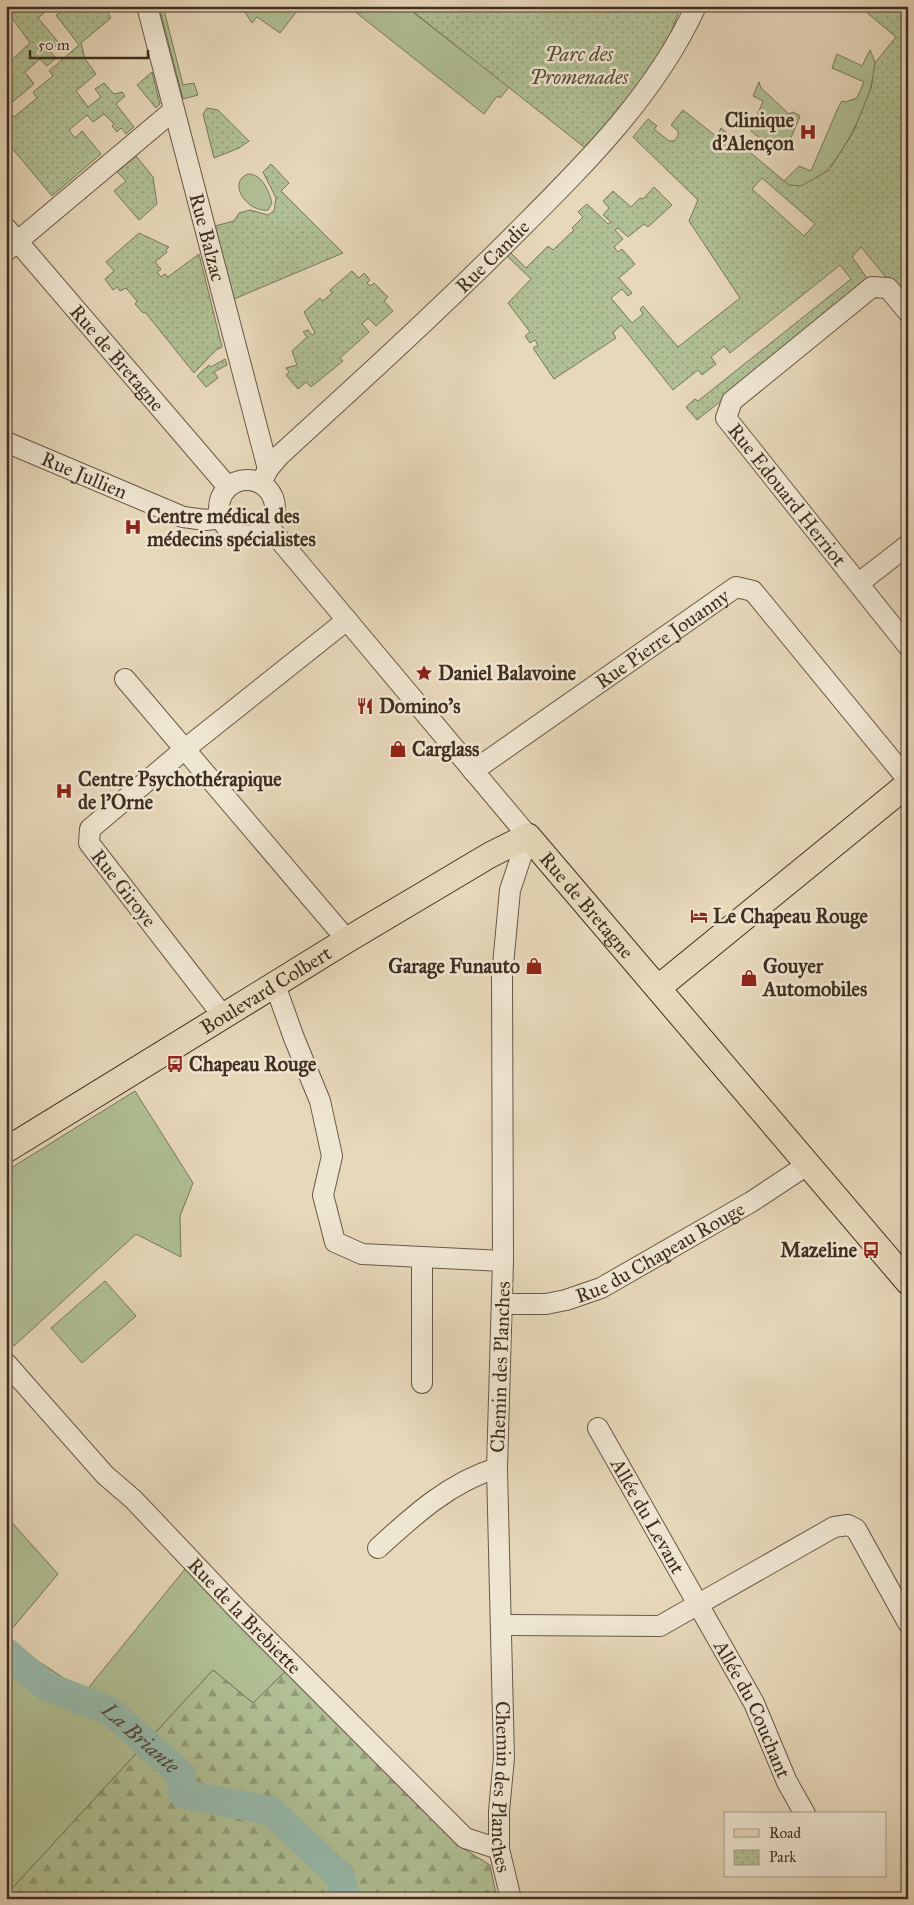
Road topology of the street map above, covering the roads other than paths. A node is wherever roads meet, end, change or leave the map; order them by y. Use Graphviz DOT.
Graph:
graph roads {
  1 [pos="147,6"];
  2 [pos="696,6"];
  3 [pos="174,110"];
  4 [pos="10,240"];
  5 [pos="908,312"];
  6 [pos="6,442"];
  7 [pos="264,476"];
  8 [pos="228,487"];
  9 [pos="221,518"];
  10 [pos="268,526"];
  11 [pos="908,545"];
  12 [pos="859,583"];
  13 [pos="347,620"];
  14 [pos="908,646"];
  15 [pos="125,680"];
  16 [pos="185,749"];
  17 [pos="473,771"];
  18 [pos="908,782"];
  19 [pos="528,836"];
  20 [pos="347,940"];
  21 [pos="275,985"];
  22 [pos="658,988"];
  23 [pos="223,1016"];
  24 [pos="6,1150"];
  25 [pos="807,1165"];
  26 [pos="422,1258"];
  27 [pos="503,1261"];
  28 [pos="907,1278"];
  29 [pos="502,1304"];
  30 [pos="6,1363"];
  31 [pos="422,1383"];
  32 [pos="598,1428"];
  33 [pos="497,1468"];
  34 [pos="378,1548"];
  35 [pos="699,1604"];
  36 [pos="908,1622"];
  37 [pos="501,1625"];
  38 [pos="804,1812"];
  39 [pos="499,1849"];
  40 [pos="512,1899"];
  1 -- 3 [label="street, Rue Balzac"];
  2 -- 7 [label="street, Rue Candie"];
  3 -- 4 [label="street"];
  3 -- 7 [label="street, Rue Balzac"];
  4 -- 8 [label="street, Rue de Bretagne"];
  5 -- 12 [label="street, Rue Edouard Herriot"];
  6 -- 9 [label="street, Rue Jullien"];
  7 -- 8 [label="street"];
  7 -- 10 [label="street"];
  8 -- 9 [label="street"];
  9 -- 10 [label="street"];
  10 -- 13 [label="street, Rue de Bretagne"];
  11 -- 12 [label="street"];
  12 -- 14 [label="street, Rue Edouard Herriot"];
  13 -- 16 [label="street, Rue Giroye"];
  13 -- 17 [label="street, Rue de Bretagne"];
  15 -- 16 [label="street"];
  16 -- 20 [label="street"];
  16 -- 23 [label="street, Rue Giroye"];
  17 -- 18 [label="street, Rue Pierre Jouanny"];
  17 -- 19 [label="street, Rue de Bretagne"];
  18 -- 22 [label="main road"];
  19 -- 20 [label="main road, Boulevard Colbert"];
  19 -- 22 [label="main road, Rue de Bretagne"];
  19 -- 27 [label="street, Chemin des Planches"];
  20 -- 21 [label="main road, Boulevard Colbert"];
  21 -- 23 [label="main road, Boulevard Colbert"];
  21 -- 26 [label="street"];
  22 -- 25 [label="main road, Rue de Bretagne"];
  23 -- 24 [label="main road, Boulevard Colbert"];
  25 -- 28 [label="main road, Rue de Bretagne"];
  25 -- 29 [label="street, Rue du Chapeau Rouge"];
  26 -- 27 [label="street"];
  26 -- 31 [label="street"];
  27 -- 29 [label="street, Chemin des Planches"];
  29 -- 33 [label="street, Chemin des Planches"];
  30 -- 39 [label="street, Rue de la Brebiette"];
  32 -- 35 [label="street, Allée du Levant"];
  33 -- 34 [label="street"];
  33 -- 37 [label="street, Chemin des Planches"];
  35 -- 36 [label="street"];
  35 -- 37 [label="street"];
  35 -- 38 [label="street, Allée du Couchant"];
  37 -- 39 [label="street, Chemin des Planches"];
  39 -- 40 [label="street, Chemin des Planches"];
}
